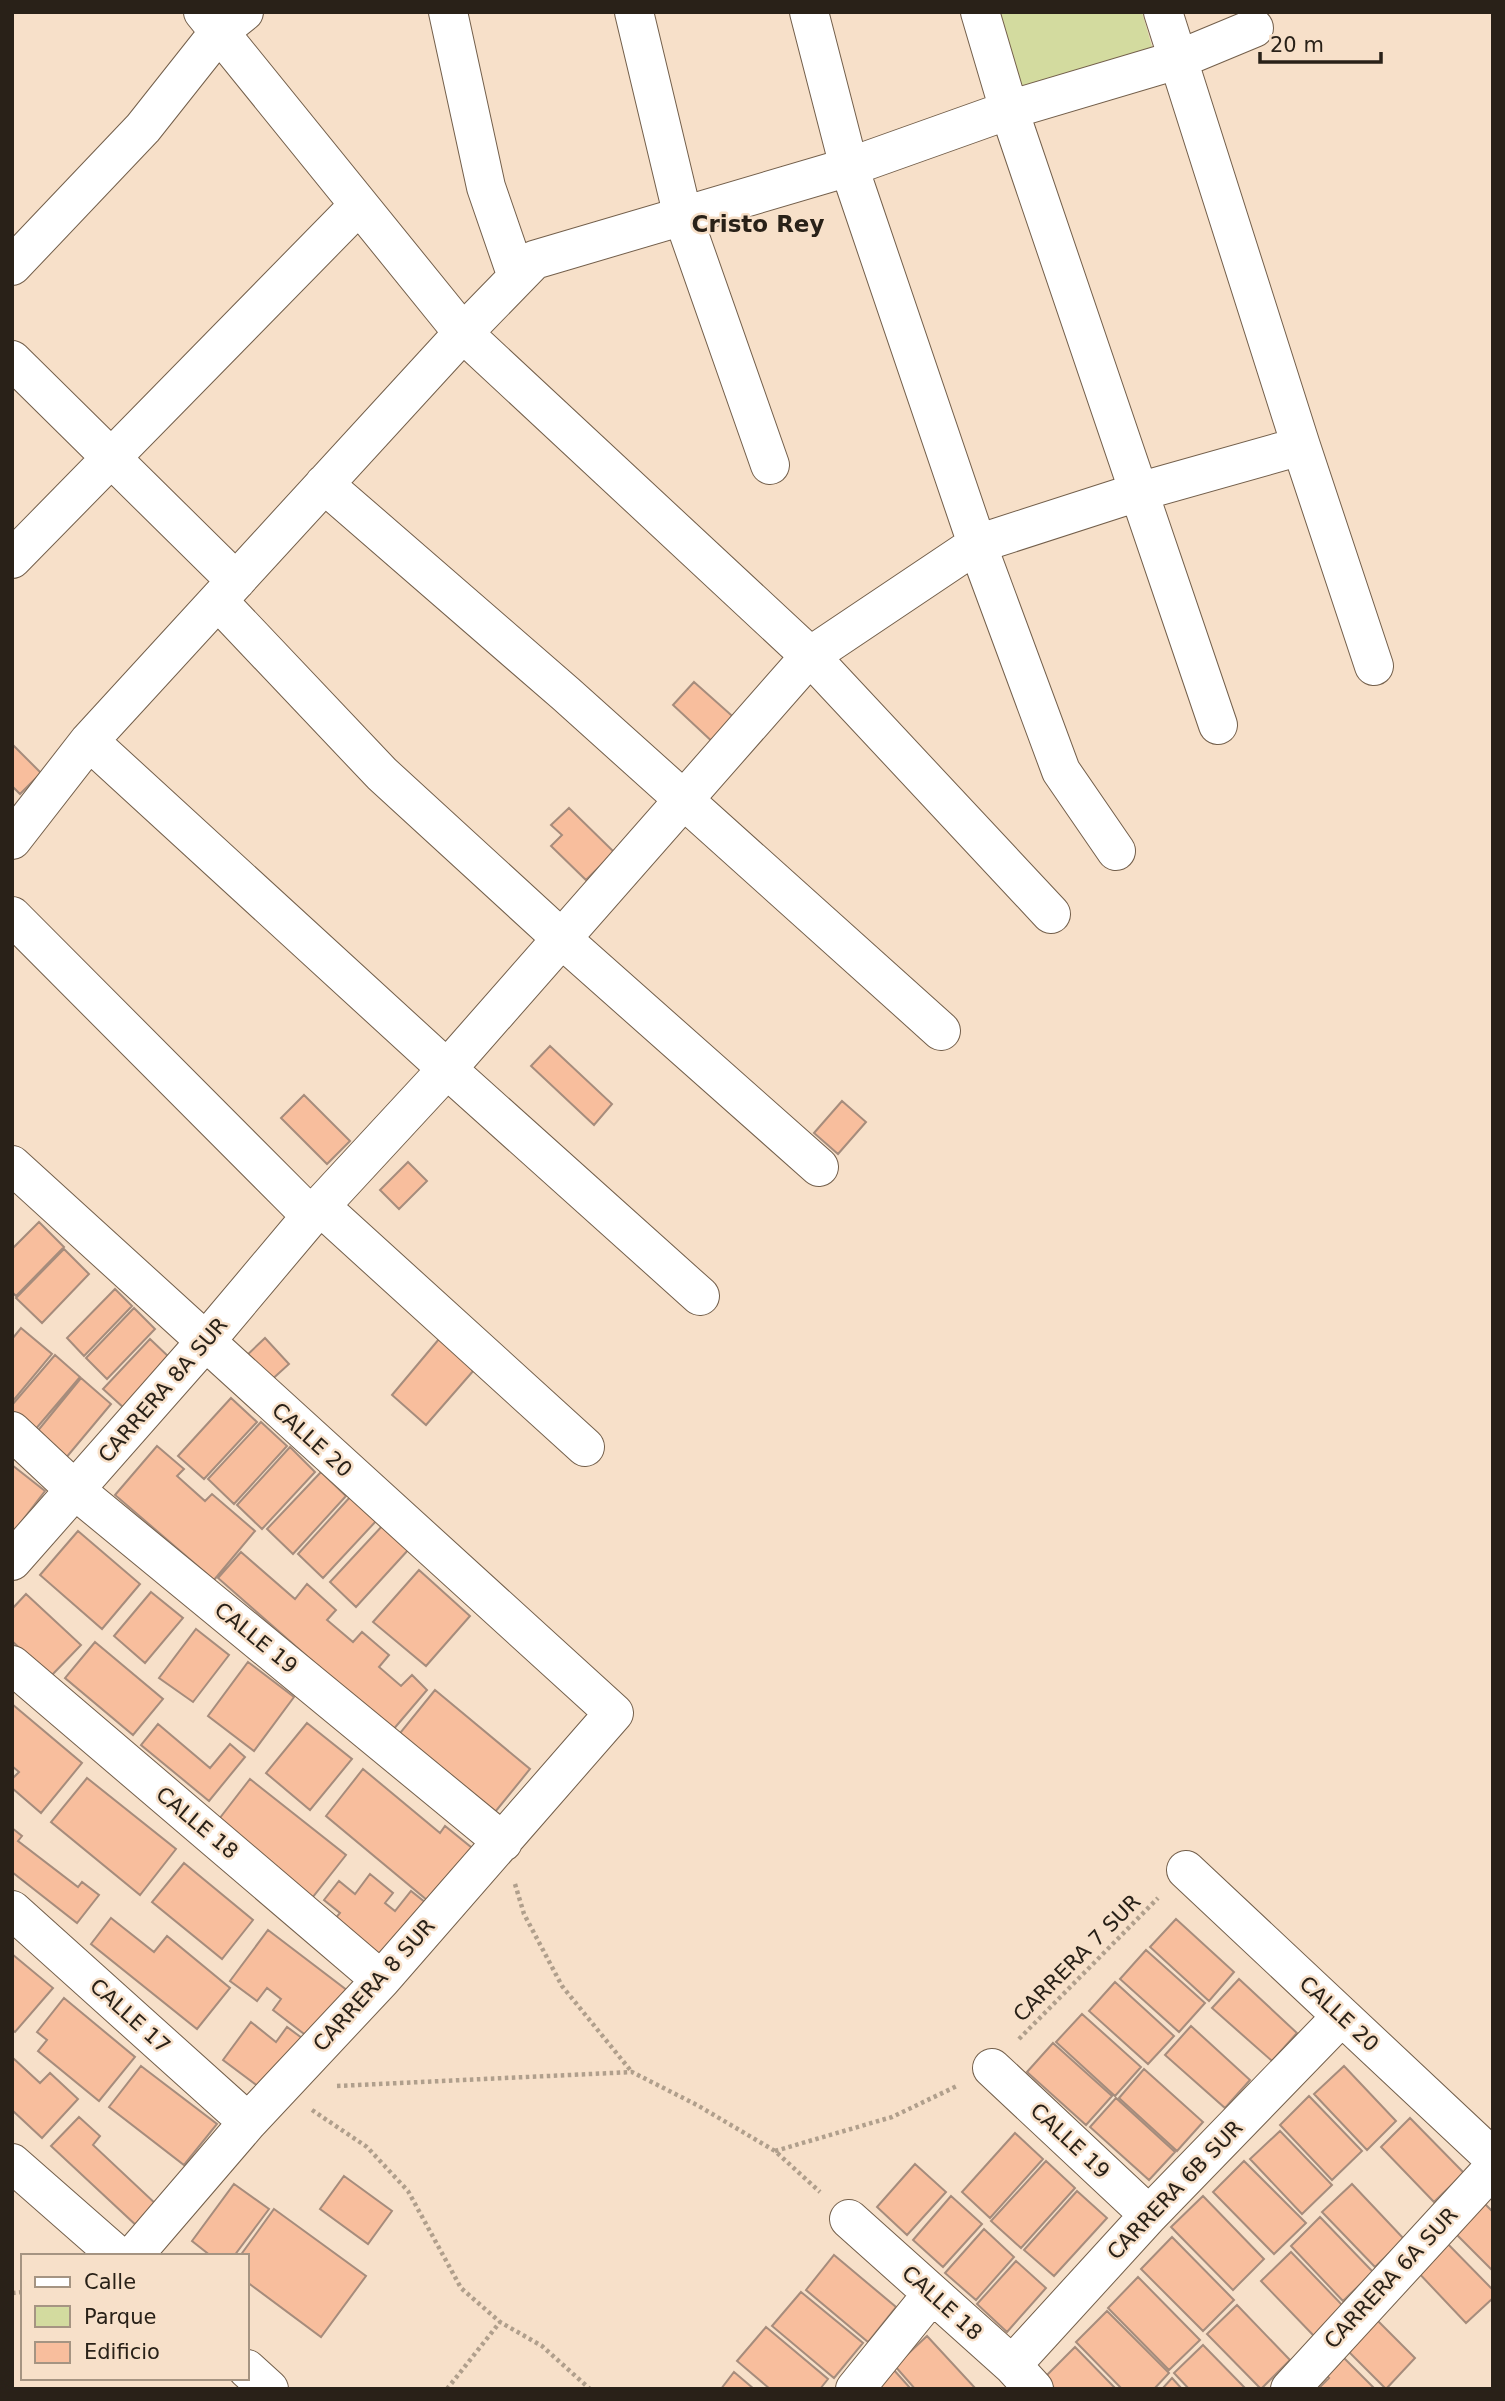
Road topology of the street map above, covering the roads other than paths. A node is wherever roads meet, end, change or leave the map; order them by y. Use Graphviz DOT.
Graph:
graph roads {
  1 [pos="449,12"];
  2 [pos="635,12"];
  3 [pos="808,12"];
  4 [pos="980,12"];
  5 [pos="1163,12"];
  6 [pos="222,19"];
  7 [pos="1254,28"];
  8 [pos="1177,60"];
  9 [pos="1009,110"];
  10 [pos="849,167"];
  11 [pos="359,205"];
  12 [pos="683,217"];
  13 [pos="12,266"];
  14 [pos="517,277"];
  15 [pos="463,333"];
  16 [pos="12,360"];
  17 [pos="1301,446"];
  18 [pos="112,457"];
  19 [pos="770,465"];
  20 [pos="324,484"];
  21 [pos="1138,492"];
  22 [pos="978,544"];
  23 [pos="12,559"];
  24 [pos="227,591"];
  25 [pos="810,656"];
  26 [pos="1374,666"];
  27 [pos="1218,725"];
  28 [pos="89,741"];
  29 [pos="682,800"];
  30 [pos="12,840"];
  31 [pos="1116,851"];
  32 [pos="1051,914"];
  33 [pos="12,916"];
  34 [pos="562,939"];
  35 [pos="940,1031"];
  36 [pos="447,1069"];
  37 [pos="12,1166"];
  38 [pos="820,1167"];
  39 [pos="315,1211"];
  40 [pos="700,1296"];
  41 [pos="205,1342"];
  42 [pos="12,1431"];
  43 [pos="585,1447"];
  44 [pos="75,1490"];
  45 [pos="12,1561"];
  46 [pos="12,1665"];
  47 [pos="614,1713"];
  48 [pos="503,1842"];
  49 [pos="1186,1870"];
  50 [pos="12,1910"];
  51 [pos="381,1980"];
  52 [pos="1341,2017"];
  53 [pos="992,2068"];
  54 [pos="248,2122"];
  55 [pos="1493,2158"];
  56 [pos="12,2163"];
  57 [pos="1493,2168"];
  58 [pos="1149,2215"];
  59 [pos="849,2219"];
  60 [pos="116,2254"];
  61 [pos="135,2254"];
  62 [pos="932,2294"];
  63 [pos="248,2370"];
  64 [pos="1023,2377"];
  65 [pos="269,2389"];
  66 [pos="855,2389"];
  67 [pos="1290,2389"];
  1 -- 14 [label="street"];
  2 -- 12 [label="street"];
  3 -- 10 [label="street"];
  4 -- 9 [label="street"];
  5 -- 8 [label="street"];
  6 -- 11 [label="street"];
  6 -- 13 [label="street"];
  7 -- 8 [label="street"];
  8 -- 9 [label="street"];
  8 -- 17 [label="street"];
  9 -- 10 [label="street"];
  9 -- 21 [label="street"];
  10 -- 12 [label="street"];
  10 -- 22 [label="street"];
  11 -- 15 [label="street"];
  11 -- 18 [label="street"];
  12 -- 14 [label="street"];
  12 -- 19 [label="street"];
  14 -- 15 [label="street"];
  15 -- 20 [label="street"];
  15 -- 25 [label="street"];
  16 -- 18 [label="street"];
  17 -- 21 [label="street, CARRERA 8A SUR"];
  17 -- 26 [label="street"];
  18 -- 23 [label="street"];
  18 -- 24 [label="street"];
  20 -- 24 [label="street"];
  20 -- 29 [label="street"];
  21 -- 22 [label="street, CARRERA 8A SUR"];
  21 -- 27 [label="street"];
  22 -- 25 [label="street, CARRERA 8A SUR"];
  22 -- 31 [label="street"];
  24 -- 28 [label="street"];
  24 -- 34 [label="street"];
  25 -- 29 [label="street, CARRERA 8A SUR"];
  25 -- 32 [label="street"];
  28 -- 30 [label="street"];
  28 -- 36 [label="street"];
  29 -- 34 [label="street, CARRERA 8A SUR"];
  29 -- 35 [label="street"];
  33 -- 39 [label="street"];
  34 -- 36 [label="street, CARRERA 8A SUR"];
  34 -- 38 [label="street"];
  36 -- 39 [label="street, CARRERA 8A SUR"];
  36 -- 40 [label="street"];
  37 -- 41 [label="street, CALLE 20"];
  39 -- 41 [label="street, CARRERA 8A SUR"];
  39 -- 43 [label="street"];
  41 -- 44 [label="street, CARRERA 8A SUR"];
  41 -- 47 [label="street, CALLE 20"];
  42 -- 44 [label="street, CALLE 19"];
  44 -- 45 [label="street, CARRERA 8A SUR"];
  44 -- 48 [label="street, CALLE 19"];
  46 -- 51 [label="street, CALLE 18"];
  47 -- 48 [label="street, CARRERA 8 SUR"];
  48 -- 51 [label="street, CARRERA 8 SUR"];
  49 -- 52 [label="street, CALLE 20"];
  50 -- 54 [label="street, CALLE 17"];
  51 -- 54 [label="street, CARRERA 8 SUR"];
  52 -- 55 [label="street, CALLE 20"];
  52 -- 58 [label="street, CARRERA 6B SUR"];
  53 -- 58 [label="street, CALLE 19"];
  54 -- 61 [label="street, CARRERA 8 SUR"];
  56 -- 60 [label="street"];
  57 -- 67 [label="street, CARRERA 6A SUR"];
  58 -- 64 [label="street, CARRERA 6B SUR"];
  59 -- 62 [label="street, CALLE 18"];
  62 -- 64 [label="street, CALLE 18"];
  62 -- 66 [label="street"];
  63 -- 65 [label="street"];
}
